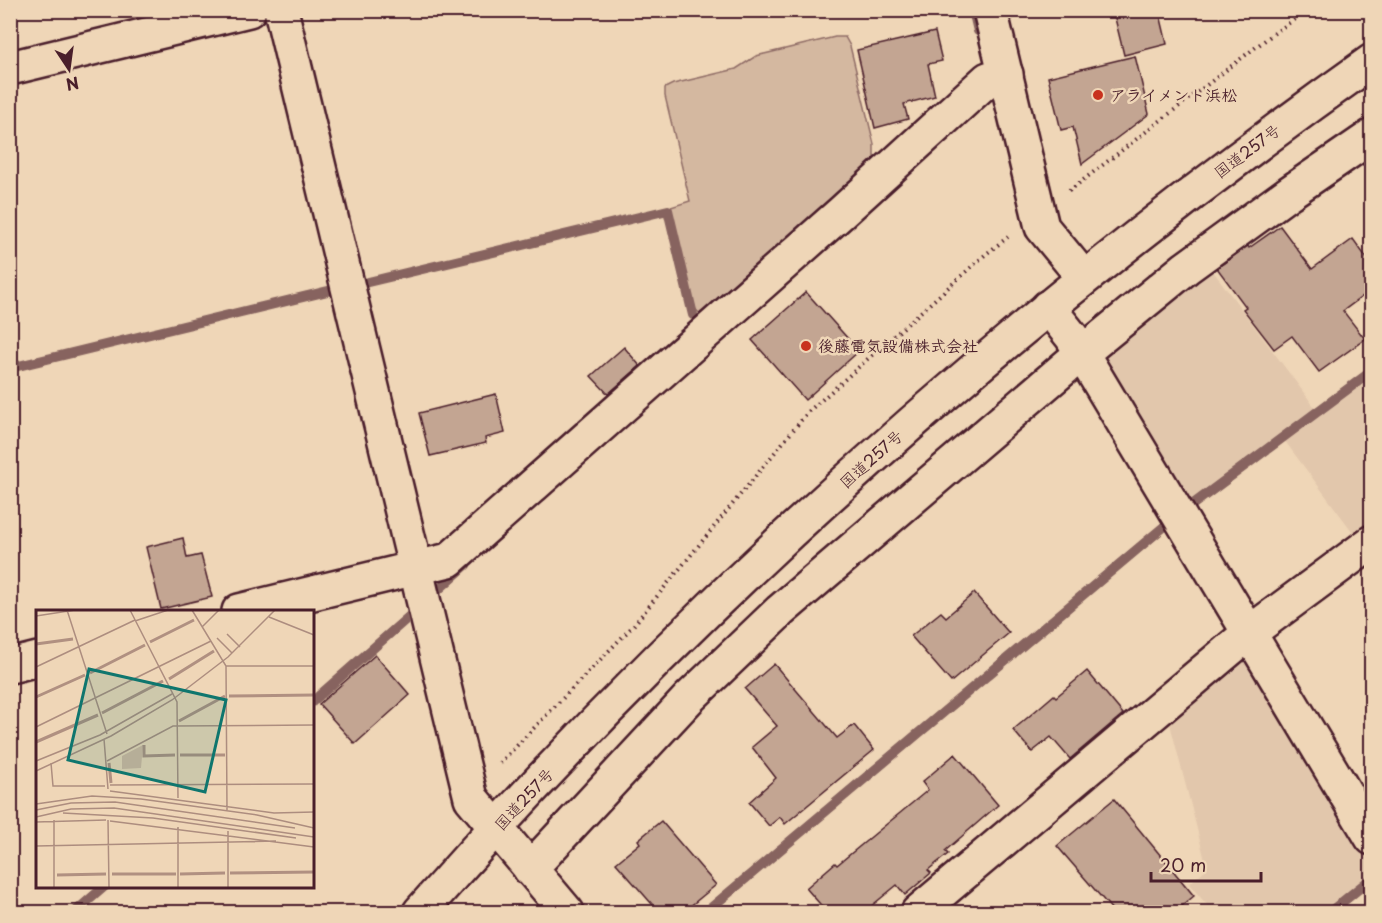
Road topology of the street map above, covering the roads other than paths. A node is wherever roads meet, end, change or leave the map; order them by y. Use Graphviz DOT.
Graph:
graph roads {
  1 [pos="249,10"];
  2 [pos="281,10"];
  3 [pos="990,10"];
  4 [pos="1371,61"];
  5 [pos="10,68"];
  6 [pos="1006,74"];
  7 [pos="1371,136"];
  8 [pos="1084,278"];
  9 [pos="1048,308"];
  10 [pos="1082,353"];
  11 [pos="1371,542"];
  12 [pos="416,568"];
  13 [pos="243,610"];
  14 [pos="1249,633"];
  15 [pos="36,660"];
  16 [pos="10,666"];
  17 [pos="496,828"];
  18 [pos="1371,838"];
  19 [pos="530,869"];
  20 [pos="420,912"];
  21 [pos="567,912"];
  22 [pos="918,912"];
  1 -- 5 [label="main road"];
  2 -- 12 [label="main road"];
  3 -- 6 [label="main road"];
  4 -- 8 [label="main road, 国道257号"];
  6 -- 8 [label="main road"];
  6 -- 12 [label="main road"];
  7 -- 10 [label="main road"];
  8 -- 9 [label="main road, 国道257号"];
  9 -- 10 [label="main road"];
  9 -- 17 [label="main road, 国道257号"];
  10 -- 14 [label="main road"];
  10 -- 19 [label="main road"];
  11 -- 14 [label="main road"];
  12 -- 13 [label="main road"];
  12 -- 17 [label="main road"];
  14 -- 18 [label="main road"];
  14 -- 22 [label="main road"];
  15 -- 16 [label="main road"];
  17 -- 19 [label="main road"];
  17 -- 20 [label="main road, 国道257号"];
  19 -- 21 [label="main road"];
}
